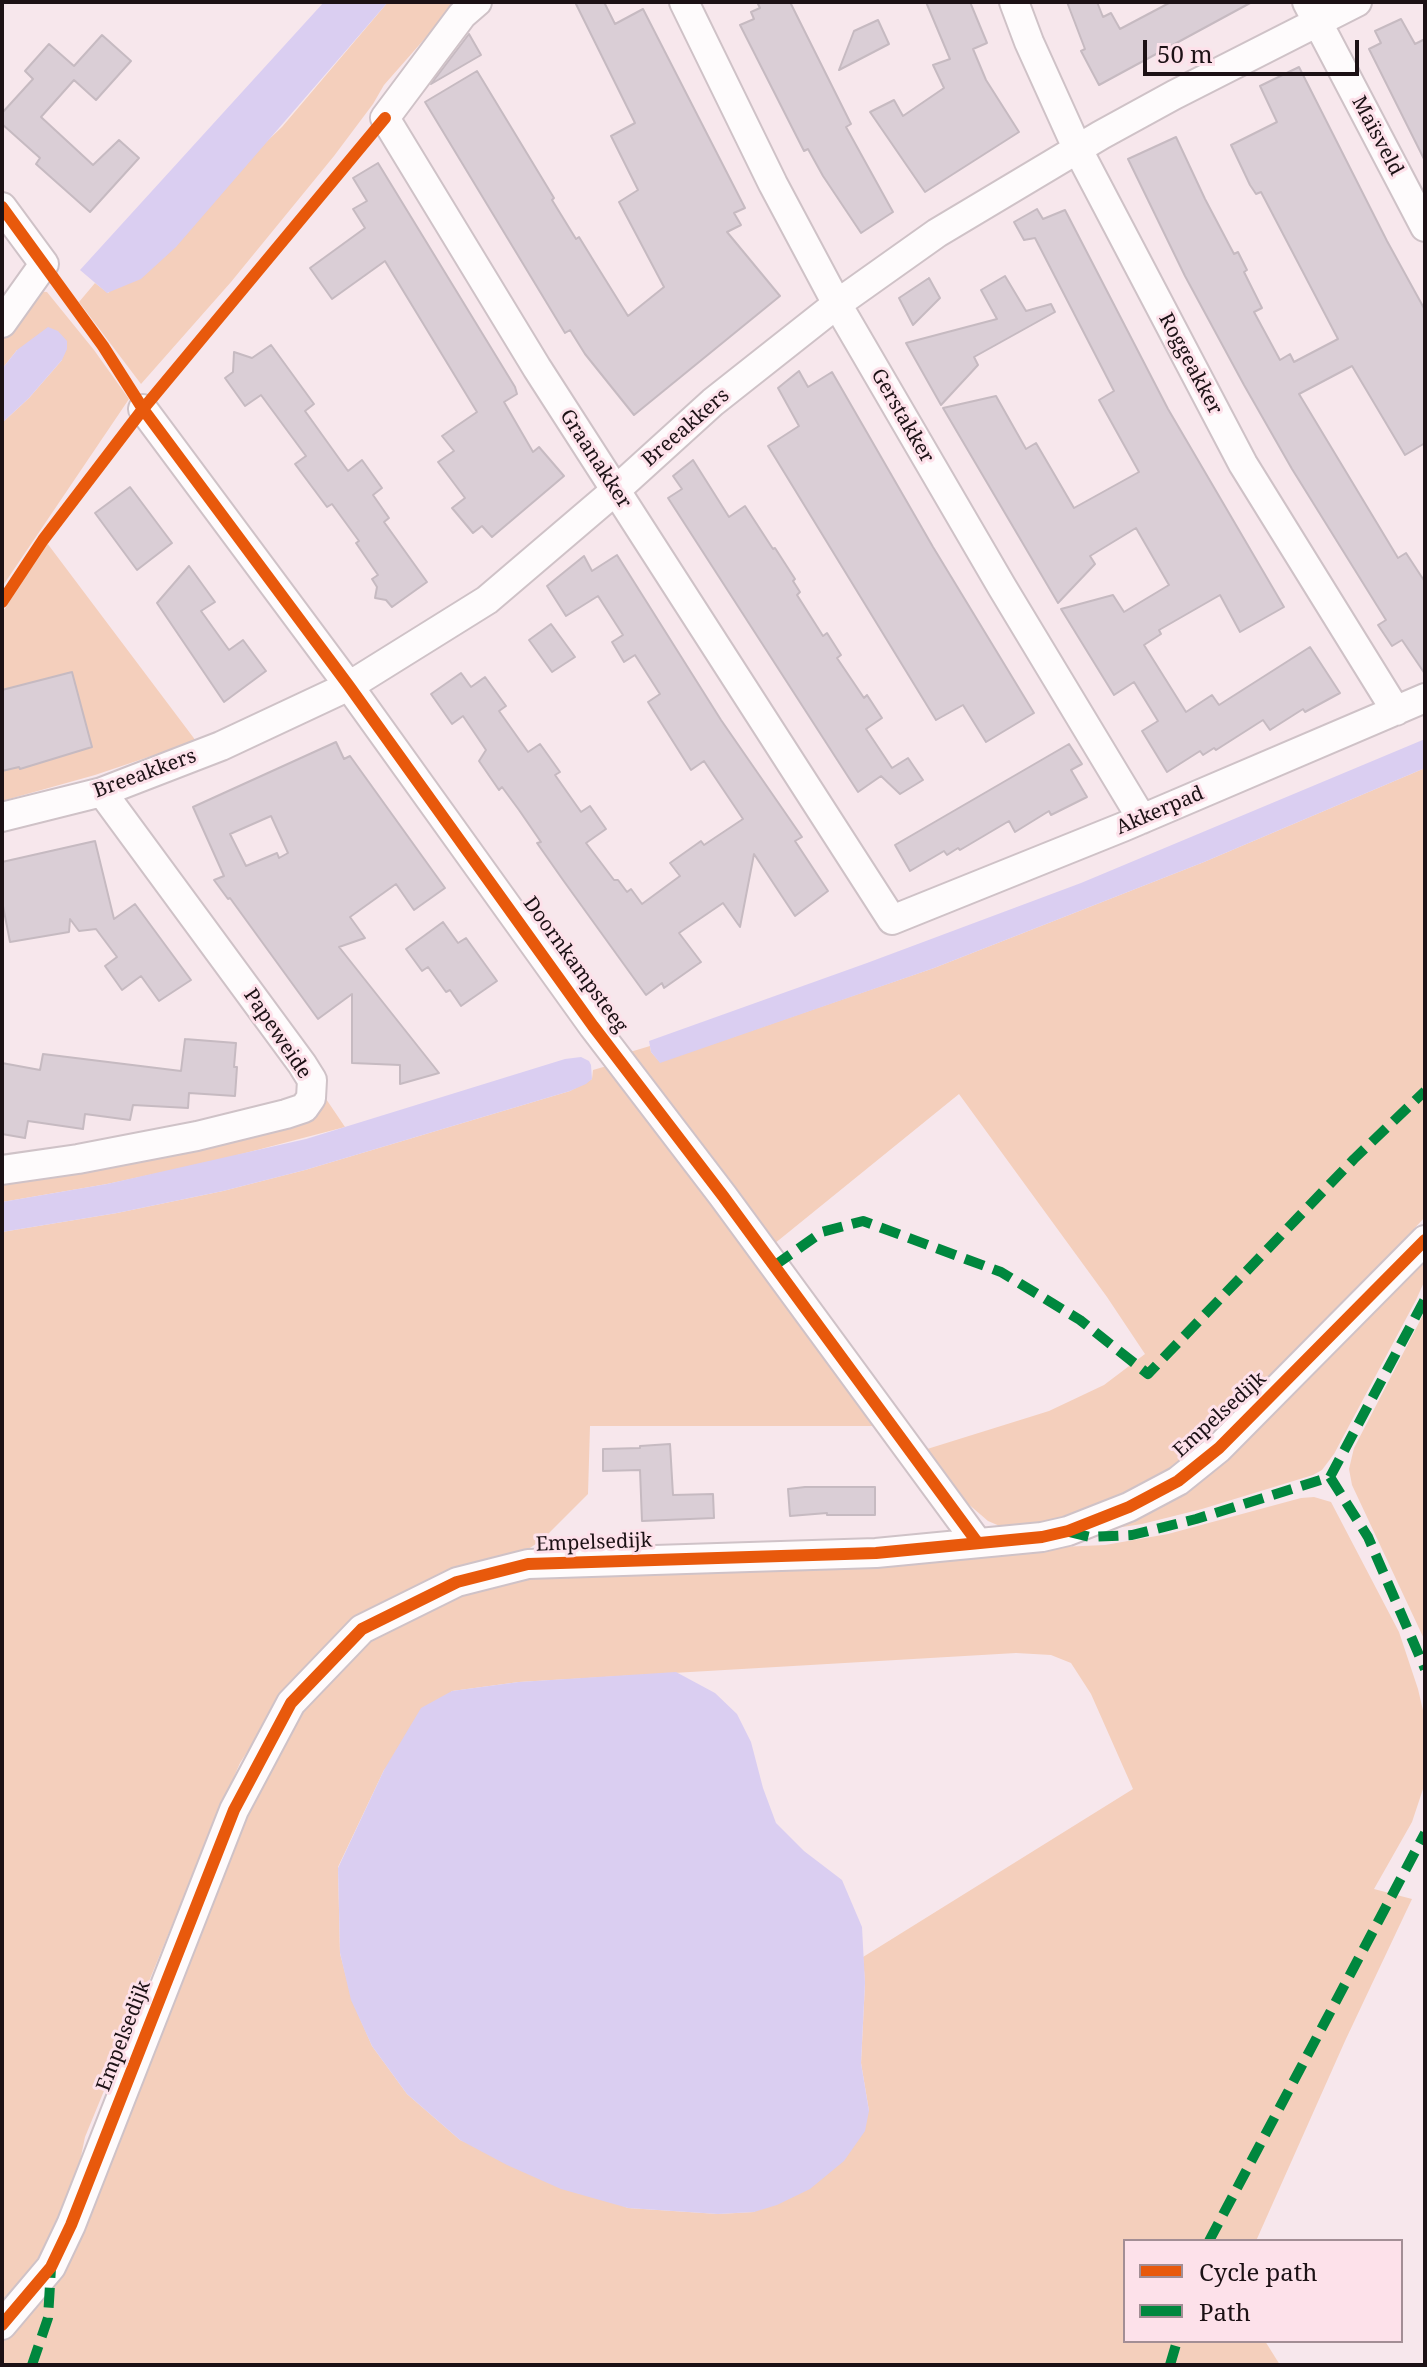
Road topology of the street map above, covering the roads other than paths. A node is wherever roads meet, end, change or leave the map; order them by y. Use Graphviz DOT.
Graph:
graph roads {
  1 [pos="477,2"];
  2 [pos="684,2"];
  3 [pos="1014,2"];
  4 [pos="1357,2"];
  5 [pos="1312,12"];
  6 [pos="1077,148"];
  7 [pos="2,207"];
  8 [pos="1425,227"];
  9 [pos="837,304"];
  10 [pos="2,323"];
  11 [pos="143,409"];
  12 [pos="616,490"];
  13 [pos="349,686"];
  14 [pos="1425,698"];
  15 [pos="1396,711"];
  16 [pos="102,792"];
  17 [pos="2,817"];
  18 [pos="1142,819"];
  19 [pos="892,920"];
  20 [pos="2,1170"];
  21 [pos="1425,1240"];
  22 [pos="977,1542"];
  23 [pos="2,2325"];
  1 -- 12 [label="street, Graanakker"];
  2 -- 9 [label="street, Gerstakker"];
  3 -- 6 [label="street, Roggeakker"];
  4 -- 5 [label="street, Breeakkers"];
  5 -- 6 [label="street, Breeakkers"];
  5 -- 8 [label="street, Maïsveld"];
  6 -- 9 [label="street, Breeakkers"];
  6 -- 15 [label="street, Roggeakker"];
  7 -- 10 [label="street"];
  9 -- 12 [label="street, Breeakkers"];
  9 -- 18 [label="street, Gerstakker"];
  11 -- 13 [label="street, Doornkampsteeg"];
  12 -- 13 [label="street, Breeakkers"];
  12 -- 19 [label="street, Graanakker"];
  13 -- 16 [label="street, Breeakkers"];
  13 -- 22 [label="street, Doornkampsteeg"];
  14 -- 15 [label="street, Akkerpad"];
  15 -- 18 [label="street, Akkerpad"];
  16 -- 17 [label="street, Breeakkers"];
  16 -- 20 [label="street, Papeweide"];
  18 -- 19 [label="street, Akkerpad"];
  21 -- 22 [label="street, Empelsedijk"];
  22 -- 23 [label="street, Empelsedijk"];
}
